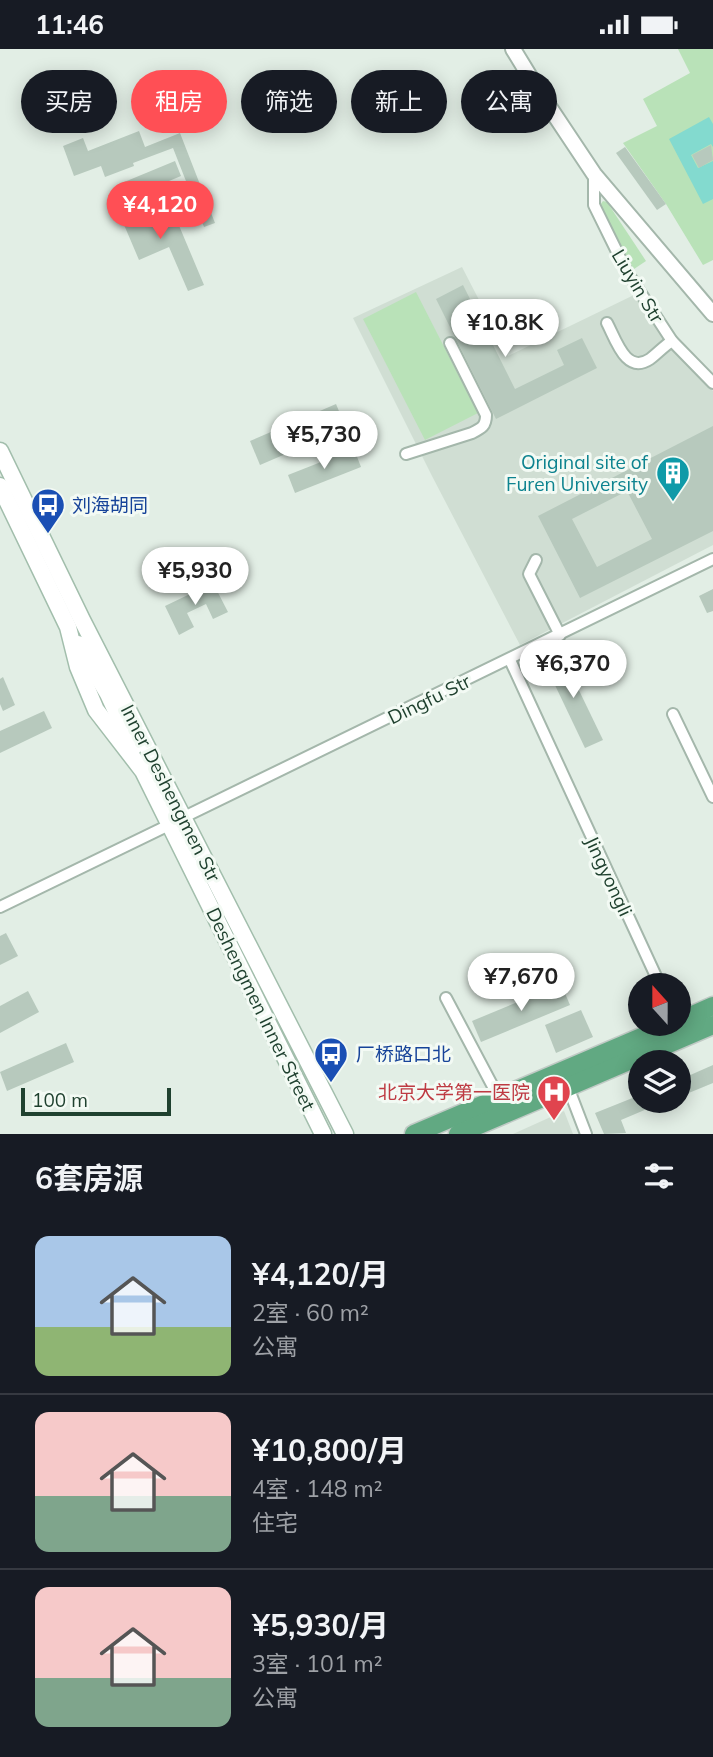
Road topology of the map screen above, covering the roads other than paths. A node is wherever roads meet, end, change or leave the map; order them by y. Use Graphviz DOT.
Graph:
graph roads {
  1 [pos="513,49"];
  2 [pos="594,174"];
  3 [pos="713,314"];
  4 [pos="607,323"];
  5 [pos="672,341"];
  6 [pos="450,343"];
  7 [pos="713,383"];
  8 [pos="0,451"];
  9 [pos="405,454"];
  10 [pos="0,486"];
  11 [pos="713,559"];
  12 [pos="536,560"];
  13 [pos="560,635"];
  14 [pos="510,660"];
  15 [pos="673,714"];
  16 [pos="149,768"];
  17 [pos="713,797"];
  18 [pos="176,821"];
  19 [pos="195,859"];
  20 [pos="0,907"];
  21 [pos="654,973"];
  22 [pos="446,999"];
  23 [pos="713,1006"];
  24 [pos="691,1016"];
  25 [pos="713,1025"];
  26 [pos="644,1036"];
  27 [pos="568,1087"];
  28 [pos="499,1098"];
  29 [pos="323,1134"];
  30 [pos="345,1134"];
  31 [pos="414,1134"];
  32 [pos="458,1134"];
  33 [pos="586,1134"];
  1 -- 2 [label="street, Liuyin Str"];
  2 -- 3 [label="street, Liuyin Str"];
  2 -- 5 [label="street, Liuyin Str"];
  4 -- 5 [label="street"];
  5 -- 7 [label="street, Liuyin Str"];
  6 -- 9 [label="street"];
  8 -- 16 [label="main road, Inner Deshengmen Str"];
  10 -- 16 [label="main road, Deshengmen Inner Street"];
  11 -- 13 [label="street, Dingfu Str"];
  12 -- 13 [label="street"];
  13 -- 14 [label="street, Dingfu Str"];
  14 -- 18 [label="street, Dingfu Str"];
  14 -- 21 [label="street, Jingyongli"];
  15 -- 17 [label="street"];
  16 -- 18 [label="main road, Deshengmen Inner Street"];
  18 -- 19 [label="main road, Deshengmen Inner Street"];
  18 -- 20 [label="street, Dingfu Str"];
  19 -- 29 [label="main road, Deshengmen Inner Street"];
  19 -- 30 [label="main road, Inner Deshengmen Str"];
  22 -- 28 [label="street"];
  23 -- 24 [label="main road"];
  25 -- 27 [label="main road"];
  26 -- 28 [label="main road"];
  27 -- 32 [label="main road"];
  27 -- 33 [label="street"];
  28 -- 31 [label="main road"];
}
